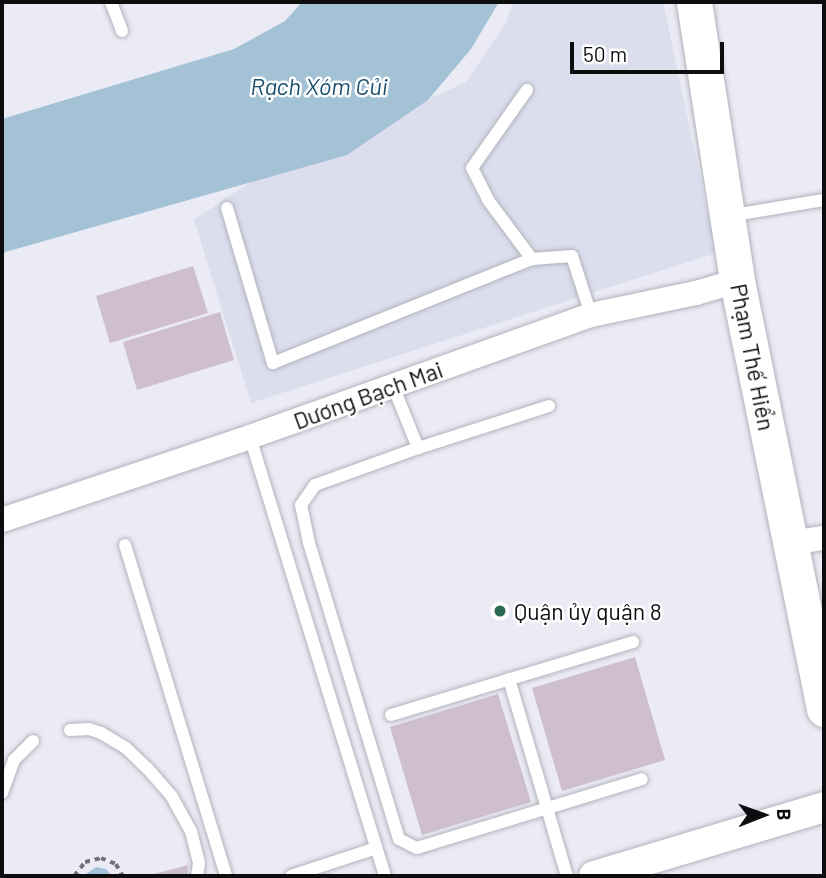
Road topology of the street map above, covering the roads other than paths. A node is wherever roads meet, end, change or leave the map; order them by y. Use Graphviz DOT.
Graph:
graph roads {
  1 [pos="111,2"];
  2 [pos="694,2"];
  3 [pos="122,31"];
  4 [pos="527,90"];
  5 [pos="824,200"];
  6 [pos="227,208"];
  7 [pos="728,216"];
  8 [pos="532,259"];
  9 [pos="737,281"];
  10 [pos="591,315"];
  11 [pos="393,386"];
  12 [pos="549,406"];
  13 [pos="250,437"];
  14 [pos="418,448"];
  15 [pos="2,520"];
  16 [pos="807,541"];
  17 [pos="125,545"];
  18 [pos="633,642"];
  19 [pos="509,679"];
  20 [pos="824,709"];
  21 [pos="391,715"];
  22 [pos="70,730"];
  23 [pos="33,741"];
  24 [pos="642,779"];
  25 [pos="2,793"];
  26 [pos="824,807"];
  27 [pos="547,808"];
  28 [pos="376,848"];
  29 [pos="645,869"];
  30 [pos="197,876"];
  31 [pos="226,876"];
  32 [pos="291,876"];
  33 [pos="385,876"];
  34 [pos="567,876"];
  35 [pos="594,876"];
  1 -- 3 [label="lane"];
  2 -- 7 [label="main road, Phạm Thế Hiển"];
  4 -- 8 [label="lane"];
  5 -- 7 [label="lane"];
  6 -- 8 [label="lane"];
  7 -- 9 [label="main road, Phạm Thế Hiển"];
  8 -- 10 [label="lane"];
  9 -- 10 [label="street, Dương Bạch Mai"];
  9 -- 16 [label="main road, Phạm Thế Hiển"];
  10 -- 11 [label="street, Dương Bạch Mai"];
  11 -- 13 [label="street, Dương Bạch Mai"];
  11 -- 14 [label="lane"];
  12 -- 14 [label="lane"];
  13 -- 15 [label="street, Dương Bạch Mai"];
  13 -- 28 [label="lane"];
  14 -- 27 [label="lane"];
  16 -- 20 [label="main road, Phạm Thế Hiển"];
  17 -- 31 [label="lane"];
  18 -- 19 [label="lane"];
  19 -- 21 [label="lane"];
  19 -- 27 [label="lane"];
  22 -- 30 [label="lane"];
  23 -- 25 [label="lane"];
  24 -- 27 [label="lane"];
  26 -- 29 [label="street"];
  27 -- 34 [label="lane"];
  28 -- 32 [label="lane"];
  28 -- 33 [label="lane"];
  29 -- 35 [label="street"];
}
